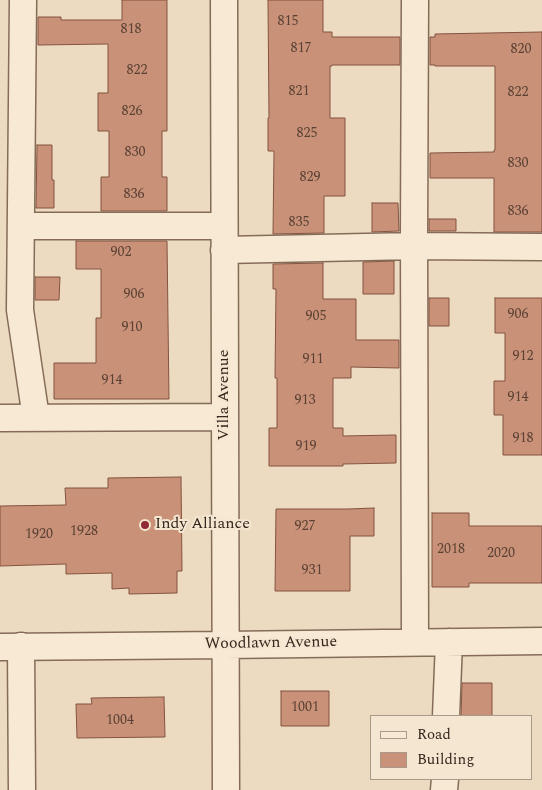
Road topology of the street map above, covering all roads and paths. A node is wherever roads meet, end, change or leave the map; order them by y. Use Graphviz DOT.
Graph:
graph roads {
  1 [pos="23,0"];
  2 [pos="224,0"];
  3 [pos="415,0"];
  4 [pos="21,226"];
  5 [pos="224,238"];
  6 [pos="414,246"];
  7 [pos="542,247"];
  8 [pos="225,417"];
  9 [pos="0,418"];
  10 [pos="36,418"];
  11 [pos="542,641"];
  12 [pos="415,642"];
  13 [pos="449,642"];
  14 [pos="10,646"];
  15 [pos="225,646"];
  16 [pos="446,715"];
  17 [pos="22,790"];
  18 [pos="226,790"];
  1 -- 4 [label="street"];
  2 -- 5 [label="street, Villa Avenue"];
  3 -- 6 [label="street"];
  4 -- 5 [label="street"];
  4 -- 10 [label="street"];
  5 -- 6 [label="street"];
  5 -- 8 [label="street, Villa Avenue"];
  6 -- 7 [label="street"];
  6 -- 12 [label="street"];
  8 -- 10 [label="street"];
  8 -- 15 [label="street, Villa Avenue"];
  9 -- 10 [label="street"];
  11 -- 13 [label="street, Woodlawn Avenue"];
  12 -- 13 [label="street, Woodlawn Avenue"];
  12 -- 15 [label="street, Woodlawn Avenue"];
  13 -- 16 [label="street"];
  14 -- 15 [label="street, Woodlawn Avenue"];
  14 -- 17 [label="street"];
  15 -- 18 [label="street, Villa Avenue"];
}
